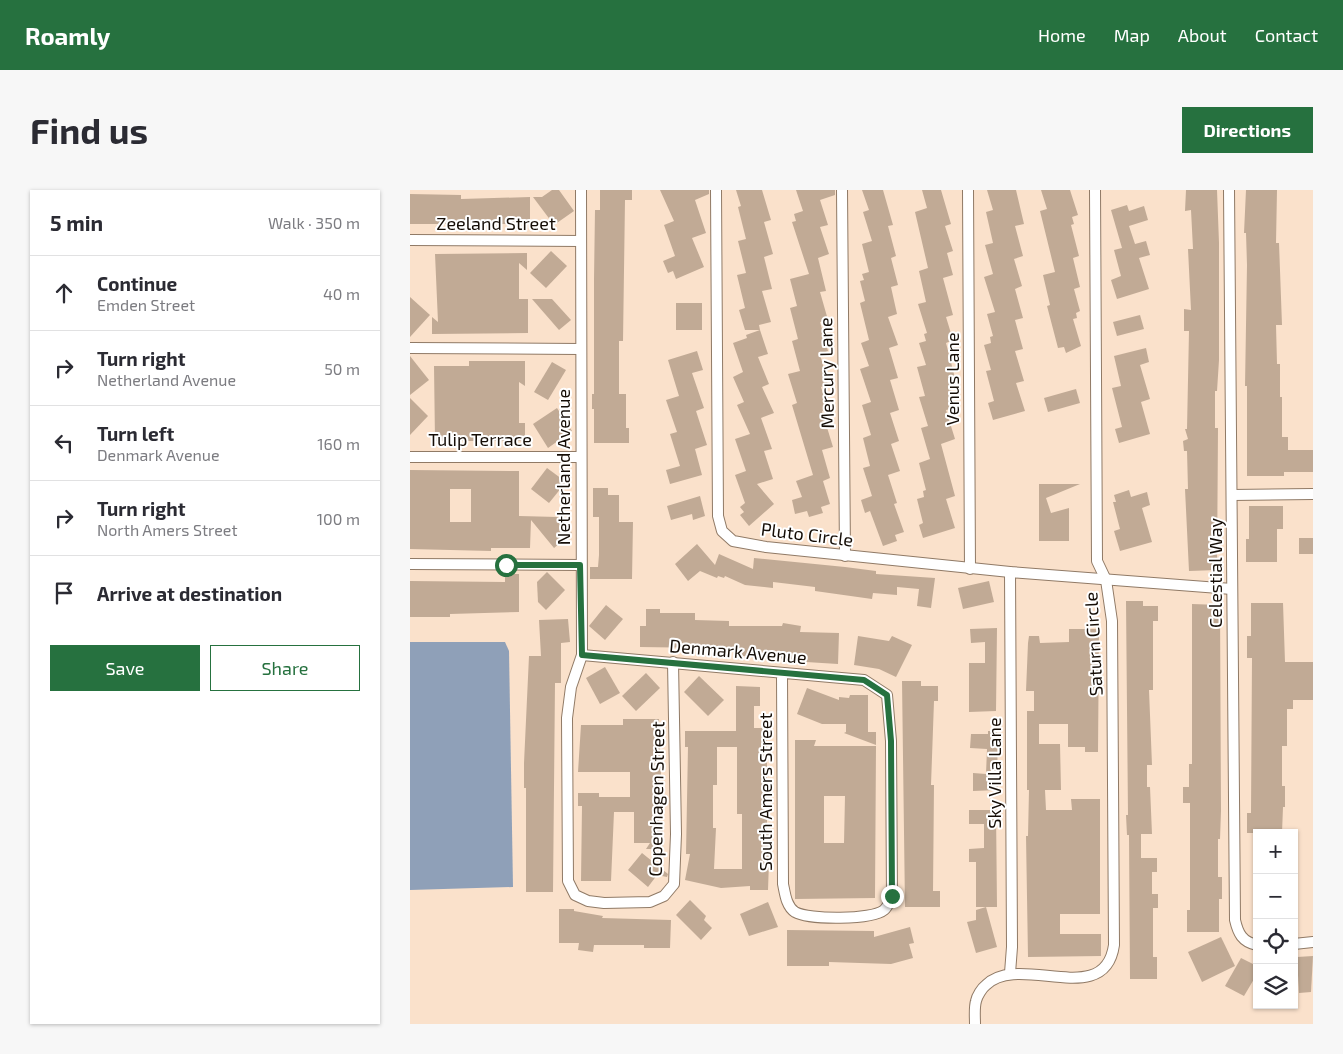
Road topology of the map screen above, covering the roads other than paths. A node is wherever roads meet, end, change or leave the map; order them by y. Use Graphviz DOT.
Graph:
graph roads {
  1 [pos="581,190"];
  2 [pos="716,190"];
  3 [pos="842,190"];
  4 [pos="968,190"];
  5 [pos="1094,190"];
  6 [pos="1229,190"];
  7 [pos="410,240"];
  8 [pos="581,241"];
  9 [pos="410,348"];
  10 [pos="581,349"];
  11 [pos="410,456"];
  12 [pos="581,457"];
  13 [pos="1313,494"];
  14 [pos="1232,495"];
  15 [pos="845,556"];
  16 [pos="410,564"];
  17 [pos="580,565"];
  18 [pos="970,569"];
  19 [pos="1010,572"];
  20 [pos="1106,580"];
  21 [pos="1232,589"];
  22 [pos="582,655"];
  23 [pos="673,662"];
  24 [pos="782,674"];
  25 [pos="598,903"];
  26 [pos="843,917"];
  27 [pos="1313,942"];
  28 [pos="1253,944"];
  29 [pos="1298,944"];
  30 [pos="1010,973"];
  31 [pos="975,1024"];
  1 -- 8 [label="street, Netherland Avenue"];
  2 -- 15 [label="street, Pluto Circle"];
  3 -- 15 [label="street, Mercury Lane"];
  4 -- 18 [label="street, Venus Lane"];
  5 -- 20 [label="street, Saturn Circle"];
  6 -- 14 [label="street, Celestial Way"];
  7 -- 8 [label="street, Zeeland Street"];
  8 -- 10 [label="street, Netherland Avenue"];
  9 -- 10 [label="street"];
  10 -- 12 [label="street, Netherland Avenue"];
  11 -- 12 [label="street, Tulip Terrace"];
  12 -- 17 [label="street, Netherland Avenue"];
  13 -- 14 [label="street"];
  14 -- 21 [label="street, Celestial Way"];
  15 -- 18 [label="street, Pluto Circle"];
  16 -- 17 [label="street"];
  17 -- 22 [label="street, Netherland Avenue"];
  18 -- 19 [label="street, Pluto Circle"];
  19 -- 20 [label="street, Pluto Circle"];
  19 -- 30 [label="street, Sky Villa Lane"];
  20 -- 21 [label="street, Pluto Circle"];
  20 -- 30 [label="street, Saturn Circle"];
  21 -- 28 [label="street, Celestial Way"];
  22 -- 23 [label="street, Denmark Avenue"];
  22 -- 25 [label="street, Netherland Avenue"];
  23 -- 24 [label="street, Denmark Avenue"];
  23 -- 25 [label="street, Copenhagen Street"];
  24 -- 26 [label="street, South Amers Street"];
  24 -- 26 [label="street, Denmark Avenue"];
  27 -- 29 [label="street"];
  30 -- 31 [label="street"];
}
